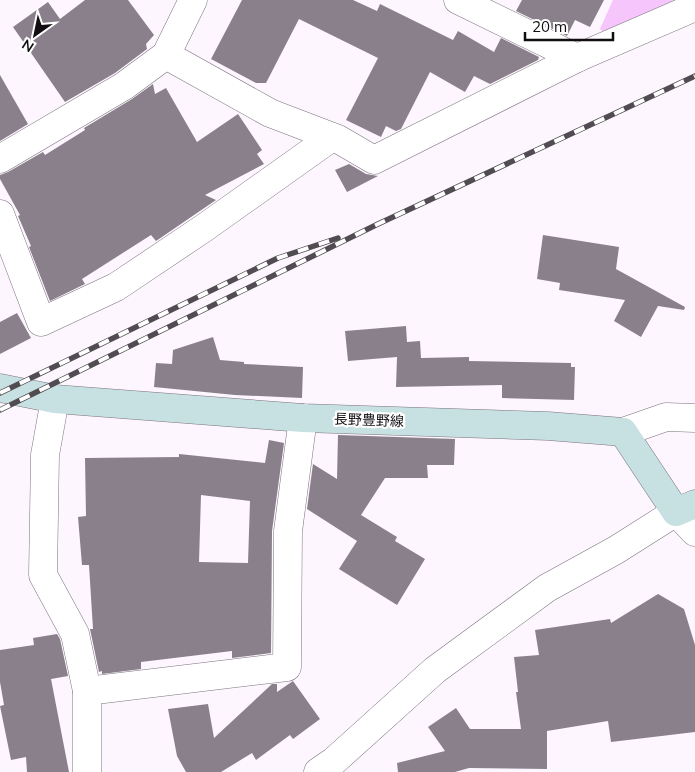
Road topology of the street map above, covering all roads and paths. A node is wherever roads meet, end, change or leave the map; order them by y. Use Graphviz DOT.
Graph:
graph roads {
  1 [pos="193,0"];
  2 [pos="458,0"];
  3 [pos="695,7"];
  4 [pos="166,54"];
  5 [pos="577,58"];
  6 [pos="332,137"];
  7 [pos="0,159"];
  8 [pos="0,214"];
  9 [pos="0,388"];
  10 [pos="55,399"];
  11 [pos="303,418"];
  12 [pos="695,418"];
  13 [pos="623,432"];
  14 [pos="686,508"];
  15 [pos="695,532"];
  16 [pos="87,690"];
  17 [pos="87,772"];
  18 [pos="318,772"];
  1 -- 4 [label="street"];
  2 -- 5 [label="street"];
  3 -- 5 [label="street"];
  4 -- 6 [label="street"];
  4 -- 7 [label="street"];
  5 -- 6 [label="street"];
  6 -- 8 [label="street"];
  9 -- 10 [label="main road, 長野豊野線"];
  10 -- 11 [label="main road, 長野豊野線"];
  10 -- 16 [label="street"];
  11 -- 13 [label="main road, 長野豊野線"];
  11 -- 16 [label="street"];
  12 -- 13 [label="street"];
  13 -- 14 [label="main road"];
  14 -- 15 [label="street"];
  14 -- 18 [label="street"];
  16 -- 17 [label="street"];
}
